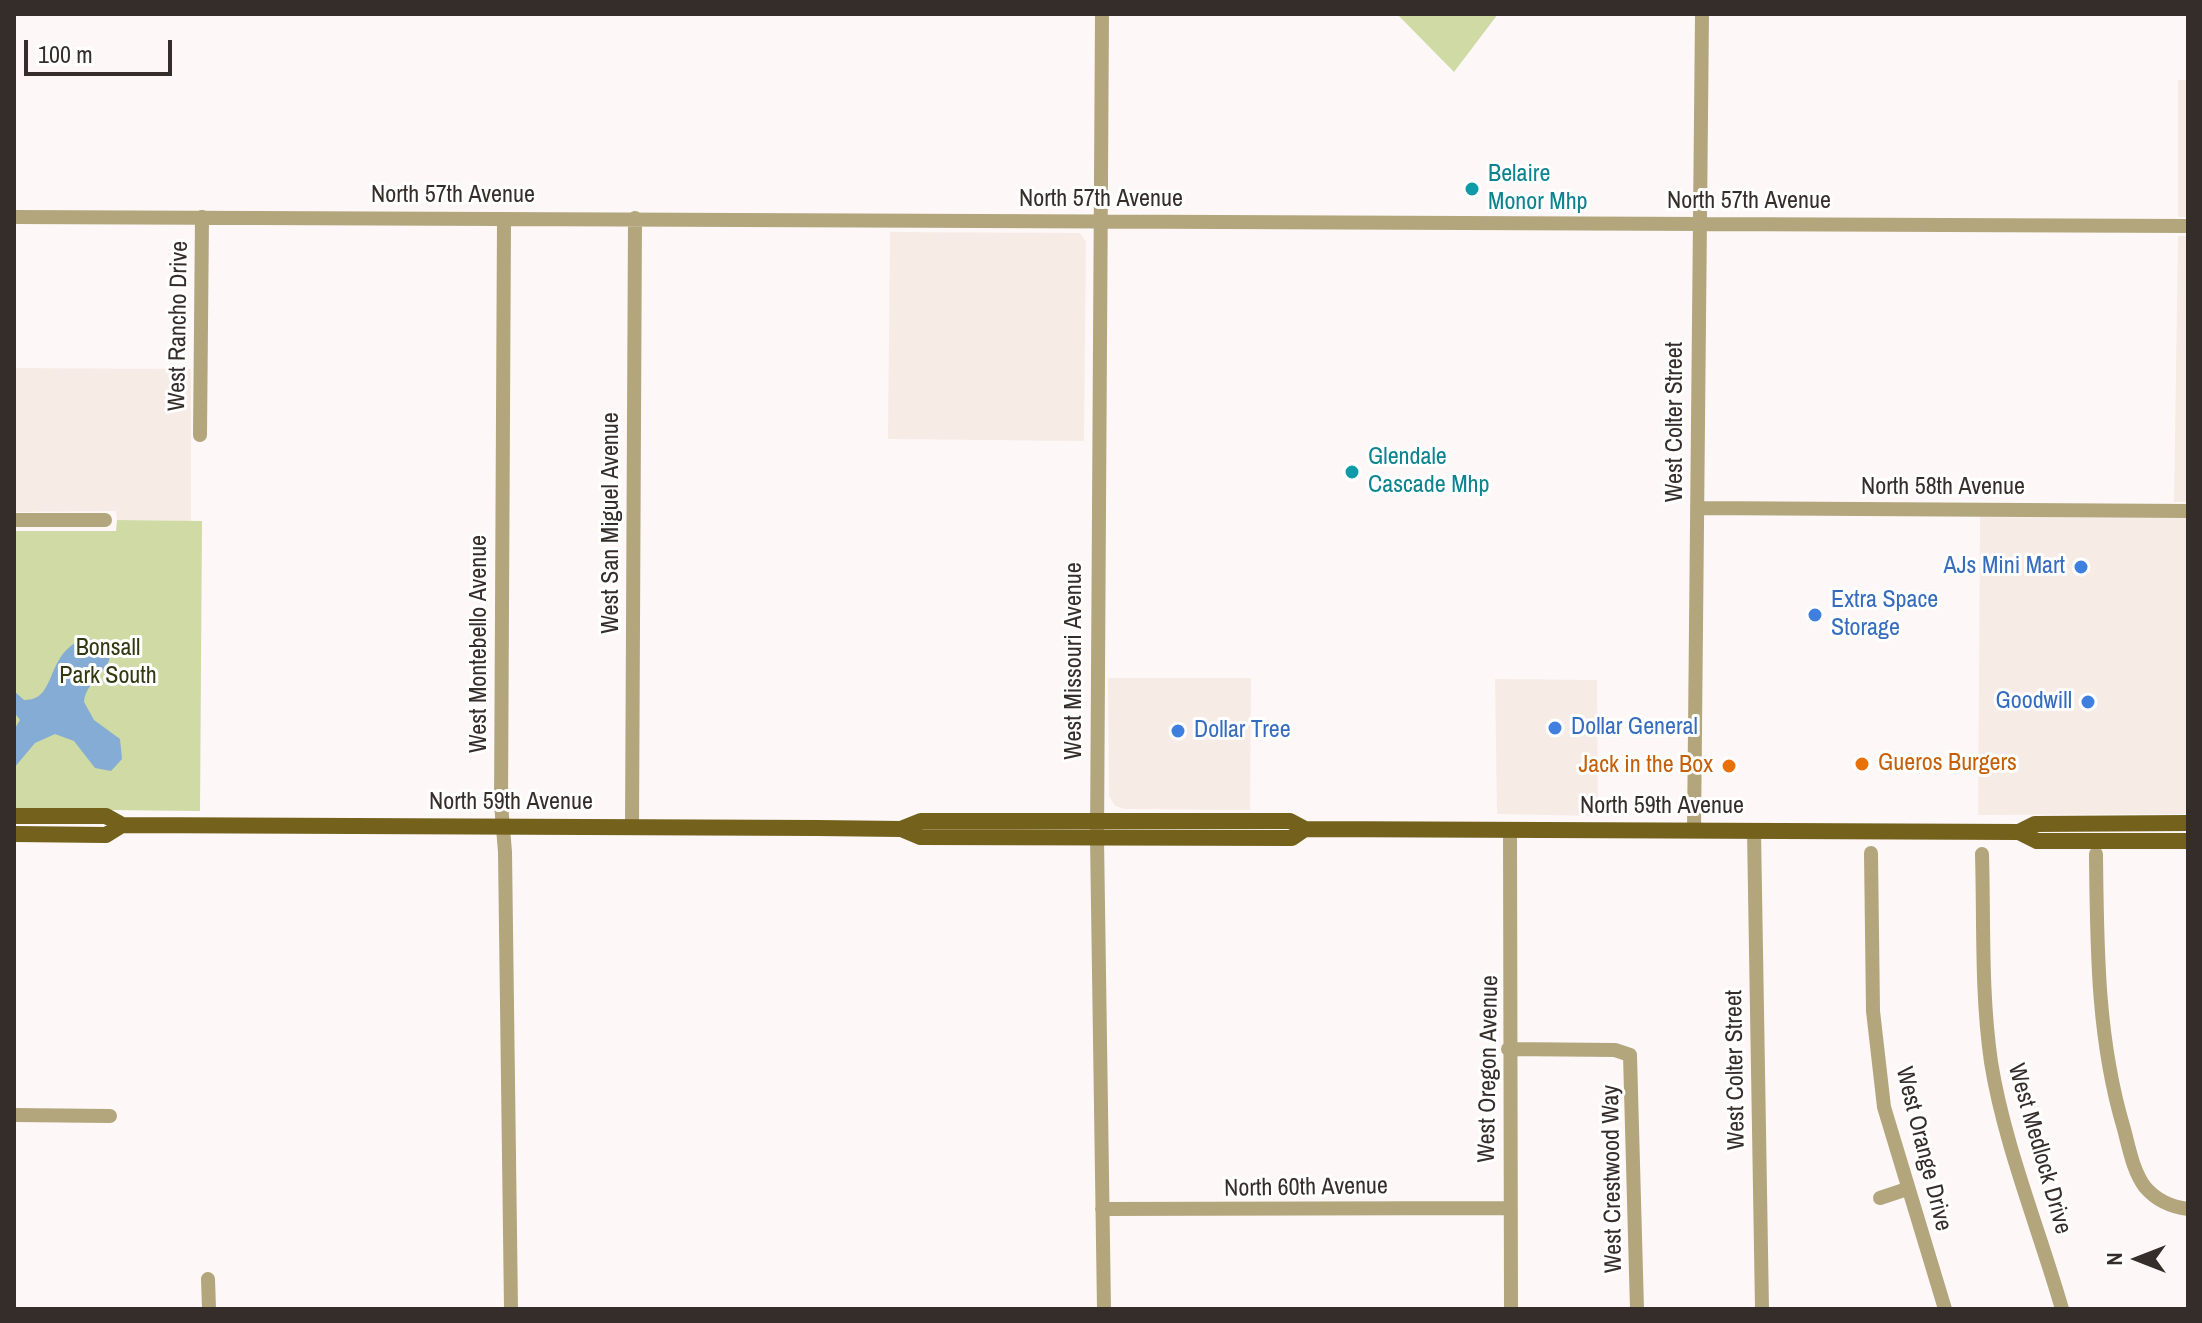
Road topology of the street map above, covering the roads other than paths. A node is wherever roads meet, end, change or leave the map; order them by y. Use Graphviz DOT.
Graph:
graph roads {
  1 [pos="1102,14"];
  2 [pos="1702,14"];
  3 [pos="14,217"];
  4 [pos="202,217"];
  5 [pos="635,218"];
  6 [pos="504,219"];
  7 [pos="1101,222"];
  8 [pos="1700,224"];
  9 [pos="2188,226"];
  10 [pos="200,435"];
  11 [pos="1697,508"];
  12 [pos="2188,511"];
  13 [pos="14,520"];
  14 [pos="105,520"];
  15 [pos="14,816"];
  16 [pos="1097,820"];
  17 [pos="2188,823"];
  18 [pos="122,825"];
  19 [pos="502,827"];
  20 [pos="632,827"];
  21 [pos="901,829"];
  22 [pos="1305,829"];
  23 [pos="1510,830"];
  24 [pos="1694,831"];
  25 [pos="1754,831"];
  26 [pos="2019,832"];
  27 [pos="14,834"];
  28 [pos="1097,838"];
  29 [pos="2188,841"];
  30 [pos="1871,853"];
  31 [pos="1982,854"];
  32 [pos="2096,854"];
  33 [pos="1508,1049"];
  34 [pos="14,1115"];
  35 [pos="110,1116"];
  36 [pos="1907,1189"];
  37 [pos="1880,1198"];
  38 [pos="1510,1208"];
  39 [pos="1102,1209"];
  40 [pos="2188,1209"];
  41 [pos="208,1279"];
  42 [pos="209,1309"];
  43 [pos="511,1309"];
  44 [pos="1104,1309"];
  45 [pos="1511,1309"];
  46 [pos="1637,1309"];
  47 [pos="1762,1309"];
  48 [pos="1945,1309"];
  49 [pos="2062,1309"];
  1 -- 7 [label="street, West Missouri Avenue"];
  2 -- 8 [label="street, West Colter Street"];
  3 -- 4 [label="street, North 57th Avenue"];
  4 -- 6 [label="street, North 57th Avenue"];
  4 -- 10 [label="street, West Rancho Drive"];
  5 -- 6 [label="street, North 57th Avenue"];
  5 -- 7 [label="street, North 57th Avenue"];
  5 -- 20 [label="street, West San Miguel Avenue"];
  6 -- 19 [label="street, West Montebello Avenue"];
  7 -- 8 [label="street, North 57th Avenue"];
  7 -- 16 [label="street, West Missouri Avenue"];
  8 -- 9 [label="street, North 57th Avenue"];
  8 -- 11 [label="street, West Colter Street"];
  11 -- 12 [label="street, North 58th Avenue"];
  11 -- 24 [label="street, West Colter Street"];
  13 -- 14 [label="street"];
  15 -- 18 [label="main road, North 59th Avenue"];
  16 -- 21 [label="main road, North 59th Avenue"];
  16 -- 22 [label="main road, North 59th Avenue"];
  16 -- 28 [label="street, West Missouri Avenue"];
  17 -- 26 [label="main road, North 59th Avenue"];
  18 -- 19 [label="main road, North 59th Avenue"];
  18 -- 27 [label="main road, North 59th Avenue"];
  19 -- 20 [label="main road, North 59th Avenue"];
  19 -- 43 [label="street, West Montebello Avenue"];
  20 -- 21 [label="main road, North 59th Avenue"];
  21 -- 28 [label="main road, North 59th Avenue"];
  22 -- 23 [label="main road, North 59th Avenue"];
  22 -- 28 [label="main road, North 59th Avenue"];
  23 -- 24 [label="main road, North 59th Avenue"];
  23 -- 33 [label="street, West Oregon Avenue"];
  24 -- 25 [label="main road, North 59th Avenue"];
  25 -- 26 [label="main road, North 59th Avenue"];
  25 -- 47 [label="street, West Colter Street"];
  26 -- 29 [label="main road, North 59th Avenue"];
  28 -- 39 [label="street, West Missouri Avenue"];
  30 -- 36 [label="street, West Orange Drive"];
  31 -- 49 [label="street, West Medlock Drive"];
  32 -- 40 [label="street"];
  33 -- 38 [label="street, West Oregon Avenue"];
  33 -- 46 [label="street, West Crestwood Way"];
  34 -- 35 [label="street"];
  36 -- 37 [label="street"];
  36 -- 48 [label="street, West Orange Drive"];
  38 -- 39 [label="street, North 60th Avenue"];
  38 -- 45 [label="street, West Oregon Avenue"];
  39 -- 44 [label="street, West Missouri Avenue"];
  41 -- 42 [label="street"];
}
